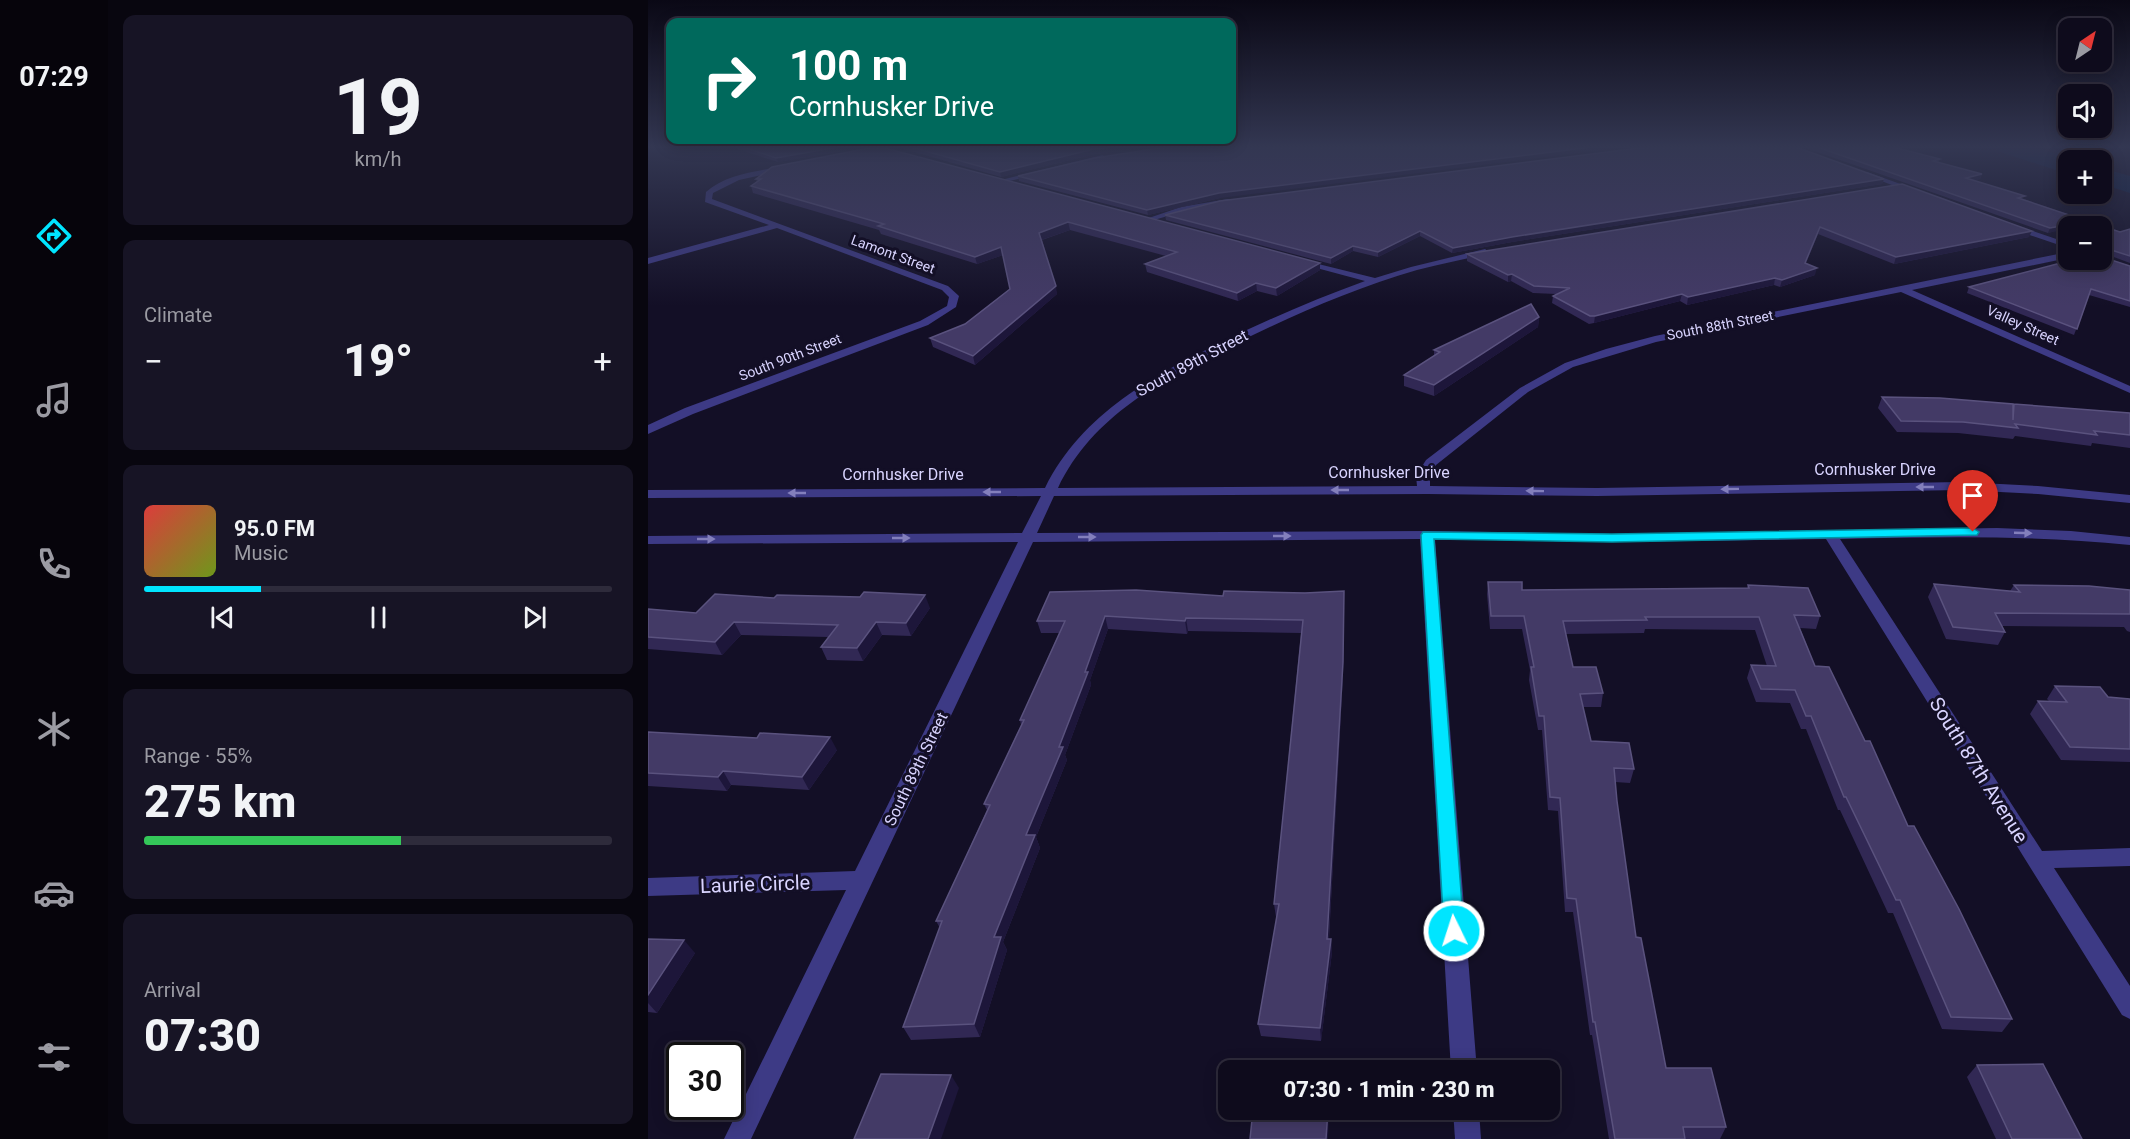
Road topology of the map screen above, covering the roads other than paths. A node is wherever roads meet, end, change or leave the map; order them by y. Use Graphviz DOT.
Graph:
graph roads {
  1 [pos="708,200"];
  2 [pos="1232,201"];
  3 [pos="1136,217"];
  4 [pos="1147,220"];
  5 [pos="2001,222"];
  6 [pos="776,226"];
  7 [pos="1169,226"];
  8 [pos="2058,242"];
  9 [pos="1490,250"];
  10 [pos="2058,257"];
  11 [pos="1294,259"];
  12 [pos="648,261"];
  13 [pos="1373,280"];
  14 [pos="1903,289"];
  15 [pos="944,313"];
  16 [pos="2130,390"];
  17 [pos="648,430"];
  18 [pos="1424,490"];
  19 [pos="1050,491"];
  20 [pos="648,494"];
  21 [pos="2130,499"];
  22 [pos="1829,533"];
  23 [pos="1427,535"];
  24 [pos="1028,537"];
  25 [pos="648,540"];
  26 [pos="2130,541"];
  27 [pos="2130,857"];
  28 [pos="2036,860"];
  29 [pos="861,880"];
  30 [pos="648,887"];
  31 [pos="2130,1007"];
  32 [pos="1463,1060"];
  33 [pos="1467,1120"];
  34 [pos="736,1139"];
  35 [pos="1468,1139"];
  1 -- 6 [label="street, Lamont Street"];
  2 -- 4 [label="street"];
  3 -- 4 [label="street"];
  4 -- 7 [label="street"];
  5 -- 8 [label="street"];
  6 -- 12 [label="street"];
  6 -- 15 [label="street, Lamont Street"];
  9 -- 13 [label="street, South 89th Street"];
  10 -- 14 [label="street, South 88th Street"];
  11 -- 13 [label="street"];
  13 -- 19 [label="street, South 89th Street"];
  14 -- 16 [label="street, Valley Street"];
  14 -- 18 [label="street, South 88th Street"];
  15 -- 17 [label="street, South 90th Street"];
  18 -- 19 [label="street, Cornhusker Drive, one-way"];
  21 -- 18 [label="street, Cornhusker Drive, one-way"];
  19 -- 20 [label="street, Cornhusker Drive, one-way"];
  19 -- 24 [label="street, South 89th Street"];
  22 -- 23 [label="street"];
  22 -- 26 [label="street, one-way"];
  22 -- 28 [label="street, South 87th Avenue"];
  24 -- 23 [label="street, one-way"];
  23 -- 32 [label="street"];
  25 -- 24 [label="street, one-way"];
  24 -- 29 [label="street, South 89th Street"];
  27 -- 28 [label="street"];
  28 -- 31 [label="street, South 87th Avenue"];
  29 -- 30 [label="street, Laurie Circle"];
  29 -- 34 [label="street, South 89th Street"];
  33 -- 35 [label="street"];
}
